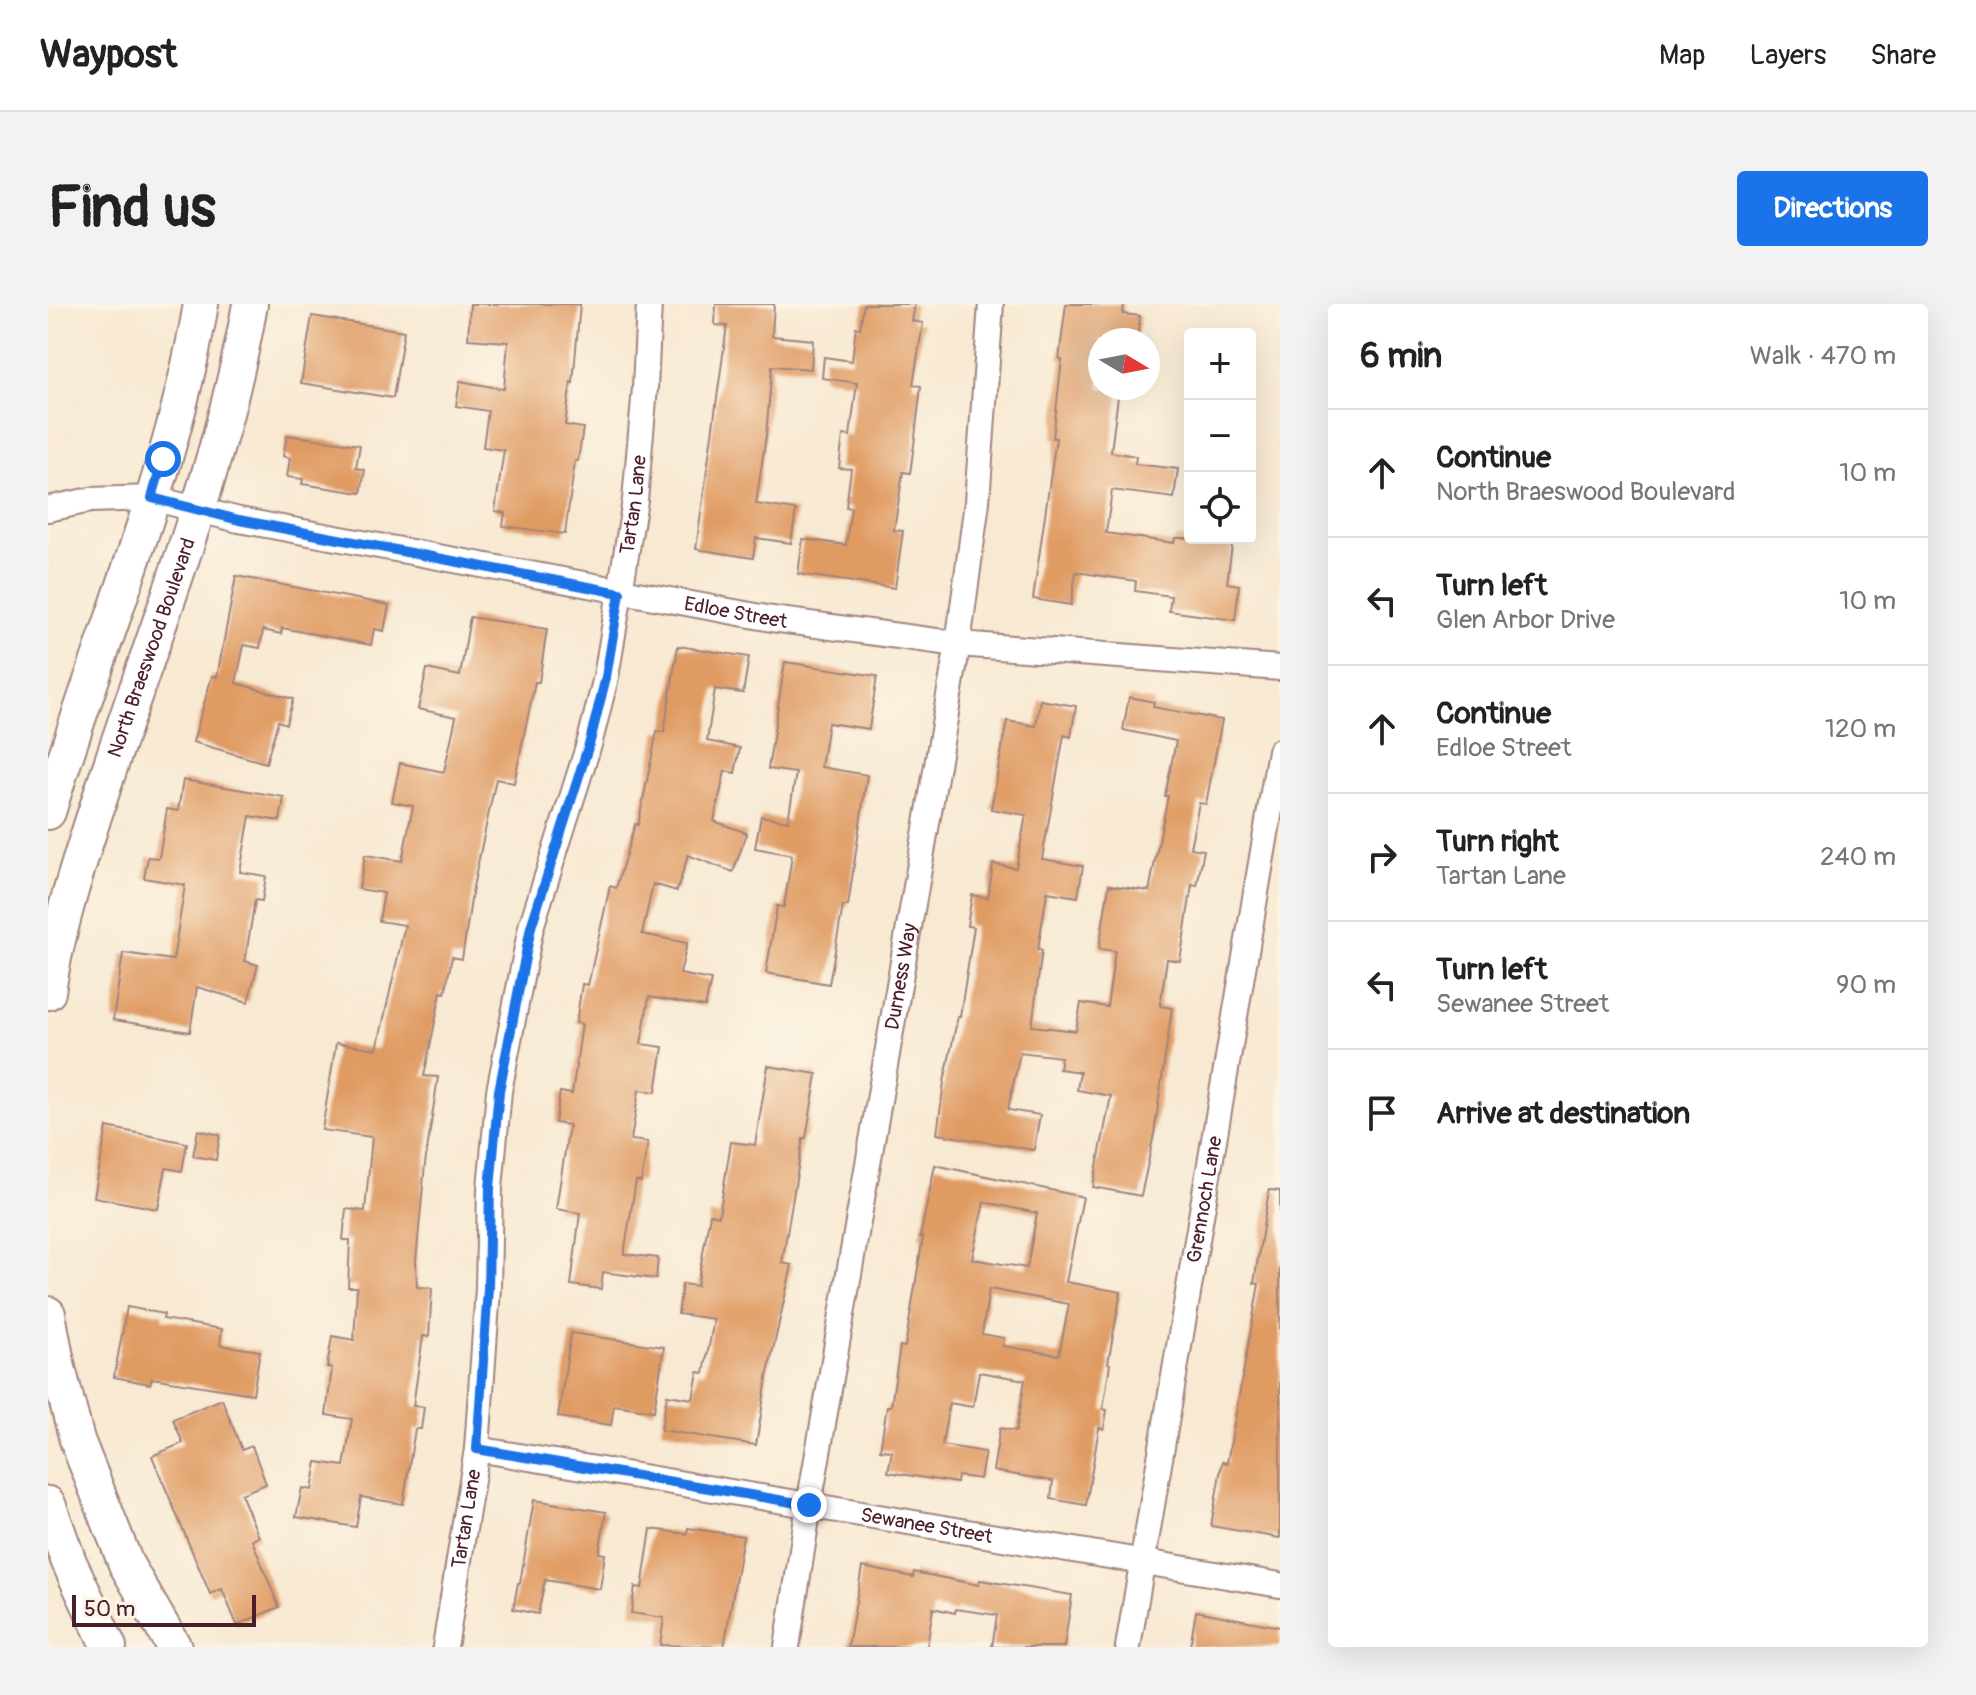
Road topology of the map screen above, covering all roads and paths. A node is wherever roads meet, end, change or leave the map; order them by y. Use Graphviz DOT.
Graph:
graph roads {
  1 [pos="201,304"];
  2 [pos="250,304"];
  3 [pos="649,304"];
  4 [pos="991,304"];
  5 [pos="152,498"];
  6 [pos="48,509"];
  7 [pos="200,511"];
  8 [pos="620,593"];
  9 [pos="958,644"];
  10 [pos="1280,668"];
  11 [pos="1280,751"];
  12 [pos="48,812"];
  13 [pos="48,992"];
  14 [pos="48,1314"];
  15 [pos="477,1449"];
  16 [pos="48,1504"];
  17 [pos="809,1505"];
  18 [pos="1141,1561"];
  19 [pos="1280,1585"];
  20 [pos="109,1647"];
  21 [pos="174,1647"];
  22 [pos="445,1647"];
  23 [pos="787,1647"];
  24 [pos="1128,1647"];
  1 -- 5 [label="main road"];
  2 -- 7 [label="main road, North Braeswood Boulevard"];
  3 -- 8 [label="street, Tartan Lane"];
  4 -- 9 [label="street, Durness Way"];
  5 -- 6 [label="street, Edloe Street"];
  5 -- 7 [label="street, Edloe Street"];
  5 -- 12 [label="main road"];
  7 -- 8 [label="street, Edloe Street"];
  7 -- 13 [label="main road, North Braeswood Boulevard"];
  8 -- 9 [label="street, Edloe Street"];
  8 -- 15 [label="street, Tartan Lane"];
  9 -- 10 [label="street, Edloe Street"];
  9 -- 17 [label="street, Durness Way"];
  11 -- 18 [label="street, Grennoch Lane"];
  14 -- 21 [label="main road"];
  15 -- 17 [label="street, Sewanee Street"];
  15 -- 22 [label="street, Tartan Lane"];
  16 -- 20 [label="main road"];
  17 -- 18 [label="street, Sewanee Street"];
  17 -- 23 [label="street, Durness Way"];
  18 -- 19 [label="street, Sewanee Street"];
  18 -- 24 [label="street, Grennoch Lane"];
}
